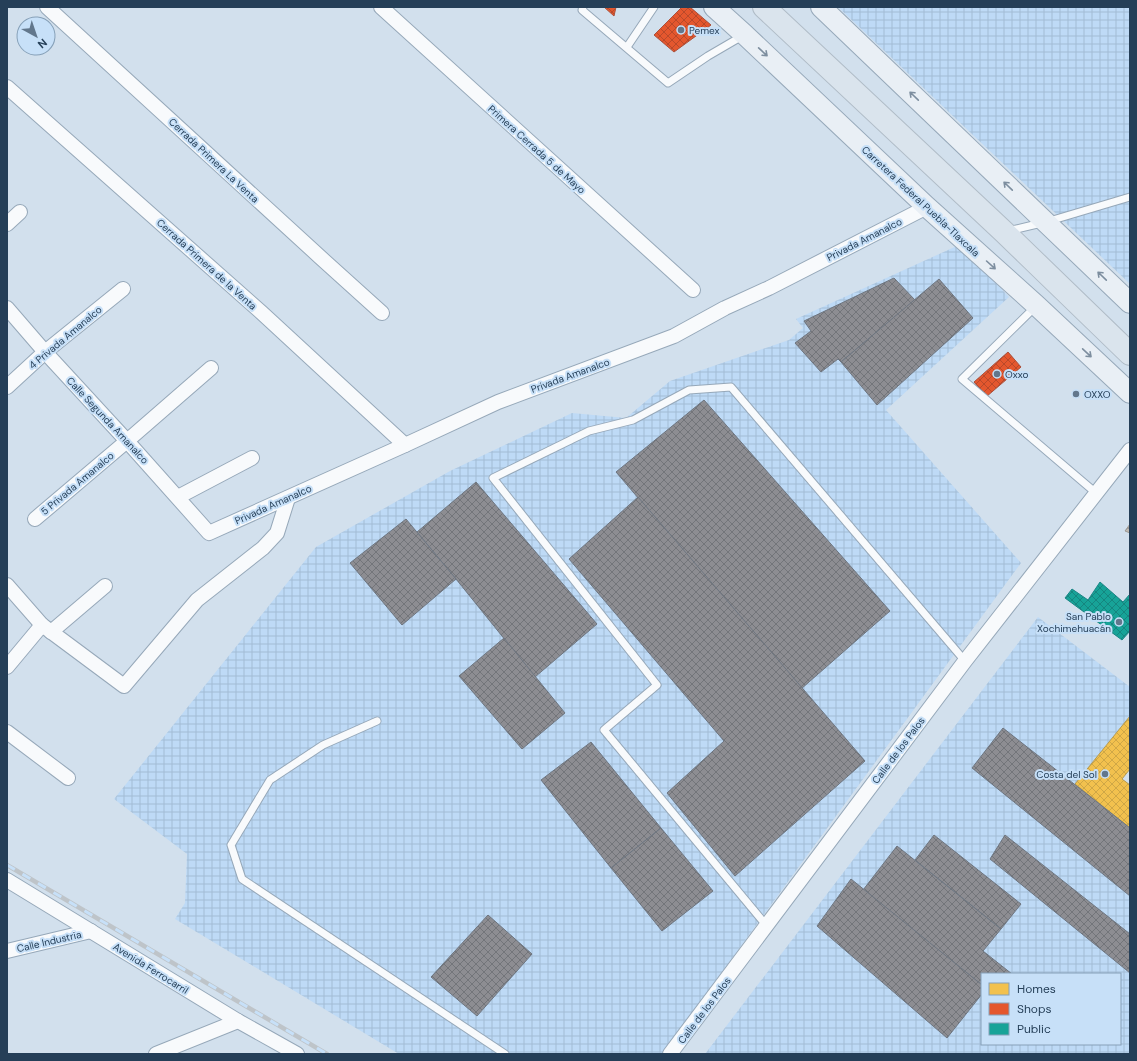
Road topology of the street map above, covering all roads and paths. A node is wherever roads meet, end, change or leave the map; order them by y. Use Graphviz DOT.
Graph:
graph roads {
  1 [pos="47,7"];
  2 [pos="381,7"];
  3 [pos="583,7"];
  4 [pos="654,7"];
  5 [pos="714,7"];
  6 [pos="764,7"];
  7 [pos="821,7"];
  8 [pos="745,35"];
  9 [pos="626,47"];
  10 [pos="7,87"];
  11 [pos="1130,197"];
  12 [pos="927,207"];
  13 [pos="20,212"];
  14 [pos="1046,222"];
  15 [pos="7,224"];
  16 [pos="1004,232"];
  17 [pos="123,289"];
  18 [pos="694,290"];
  19 [pos="1130,303"];
  20 [pos="1036,305"];
  21 [pos="7,308"];
  22 [pos="382,313"];
  23 [pos="45,352"];
  24 [pos="1130,354"];
  25 [pos="210,368"];
  26 [pos="7,387"];
  27 [pos="1130,393"];
  28 [pos="127,441"];
  29 [pos="405,445"];
  30 [pos="1130,450"];
  31 [pos="252,458"];
  32 [pos="1096,493"];
  33 [pos="178,497"];
  34 [pos="288,498"];
  35 [pos="35,519"];
  36 [pos="209,533"];
  37 [pos="7,585"];
  38 [pos="105,586"];
  39 [pos="46,628"];
  40 [pos="965,661"];
  41 [pos="7,668"];
  42 [pos="377,721"];
  43 [pos="7,732"];
  44 [pos="68,778"];
  45 [pos="7,880"];
  46 [pos="766,925"];
  47 [pos="91,931"];
  48 [pos="7,951"];
  49 [pos="238,1021"];
  50 [pos="156,1054"];
  51 [pos="297,1054"];
  52 [pos="505,1054"];
  53 [pos="670,1054"];
  1 -- 22 [label="street, Cerrada Primera La Venta"];
  2 -- 18 [label="street, Primera Cerrada 5 de Mayo"];
  3 -- 9 [label="lane"];
  4 -- 9 [label="lane"];
  5 -- 8 [label="main road, Carretera Federal Puebla-Tlaxcala"];
  6 -- 16 [label="main road"];
  14 -- 7 [label="main road, one-way"];
  8 -- 9 [label="lane"];
  8 -- 12 [label="main road, Carretera Federal Puebla-Tlaxcala, one-way"];
  10 -- 29 [label="street, Cerrada Primera de la Venta"];
  11 -- 14 [label="lane"];
  12 -- 20 [label="main road, Carretera Federal Puebla-Tlaxcala, one-way"];
  12 -- 29 [label="street, Privada Amanalco"];
  13 -- 15 [label="street"];
  14 -- 16 [label="lane"];
  19 -- 14 [label="main road, one-way"];
  16 -- 24 [label="main road"];
  17 -- 23 [label="street, 4 Privada Amanalco"];
  20 -- 27 [label="main road, Carretera Federal Puebla-Tlaxcala, one-way"];
  20 -- 32 [label="lane"];
  21 -- 23 [label="street, Calle Segunda Amanalco"];
  23 -- 26 [label="street, 4 Privada Amanalco"];
  23 -- 28 [label="street, Calle Segunda Amanalco"];
  25 -- 28 [label="street, 5 Privada Amanalco"];
  28 -- 33 [label="street, Calle Segunda Amanalco"];
  28 -- 35 [label="street, 5 Privada Amanalco"];
  29 -- 34 [label="street, Privada Amanalco"];
  30 -- 32 [label="street, Calle de los Palos"];
  31 -- 33 [label="street"];
  32 -- 40 [label="street, Calle de los Palos"];
  33 -- 36 [label="street, Calle Segunda Amanalco"];
  34 -- 36 [label="street, Privada Amanalco"];
  34 -- 39 [label="street"];
  37 -- 39 [label="street"];
  38 -- 39 [label="street"];
  39 -- 41 [label="street"];
  40 -- 46 [label="street, Calle de los Palos"];
  40 -- 46 [label="lane"];
  42 -- 52 [label="lane"];
  43 -- 44 [label="street"];
  45 -- 47 [label="street, Avenida Ferrocarril"];
  46 -- 53 [label="street, Calle de los Palos"];
  47 -- 48 [label="street, Calle Industria"];
  47 -- 49 [label="street, Avenida Ferrocarril"];
  49 -- 50 [label="street"];
  49 -- 51 [label="street, Avenida Ferrocarril"];
}
